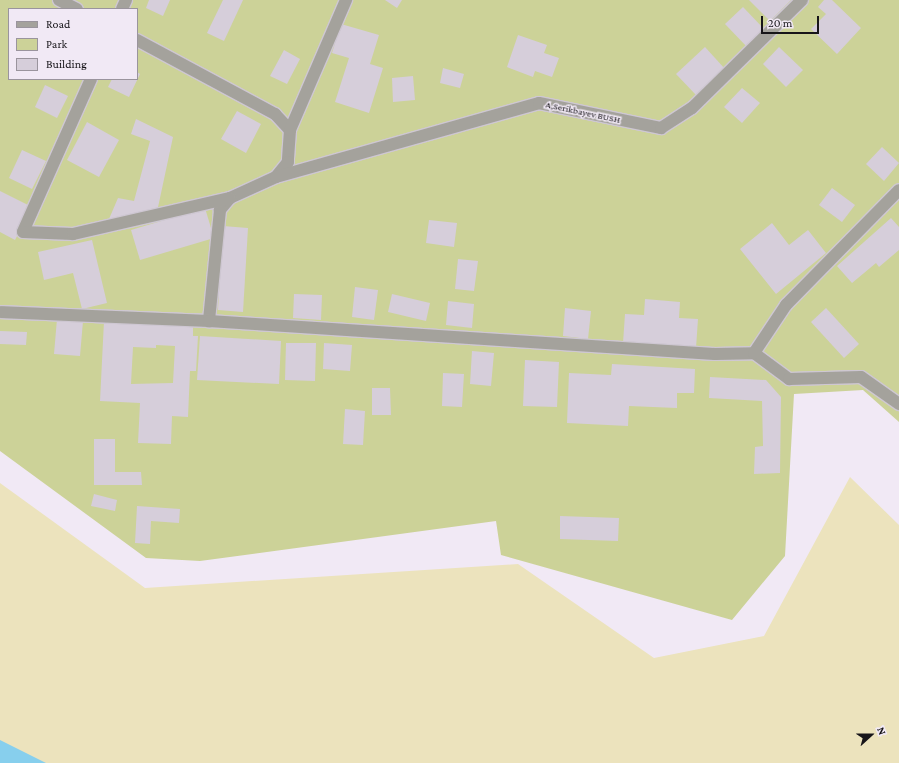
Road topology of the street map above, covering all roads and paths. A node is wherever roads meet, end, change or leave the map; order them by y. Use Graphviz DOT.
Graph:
graph roads {
  1 [pos="59,0"];
  2 [pos="346,0"];
  3 [pos="802,0"];
  4 [pos="75,8"];
  5 [pos="138,41"];
  6 [pos="91,80"];
  7 [pos="290,130"];
  8 [pos="276,176"];
  9 [pos="899,190"];
  10 [pos="230,198"];
  11 [pos="1,312"];
  12 [pos="209,321"];
  13 [pos="754,353"];
  14 [pos="899,404"];
  1 -- 4 [label="street"];
  2 -- 7 [label="street"];
  3 -- 8 [label="street, A,Serikbayev BUSH"];
  5 -- 7 [label="street"];
  6 -- 10 [label="street, A,Serikbayev BUSH"];
  7 -- 8 [label="street"];
  8 -- 10 [label="street, A,Serikbayev BUSH"];
  9 -- 13 [label="street"];
  10 -- 12 [label="street"];
  11 -- 12 [label="street"];
  12 -- 13 [label="street"];
  13 -- 14 [label="street"];
}
